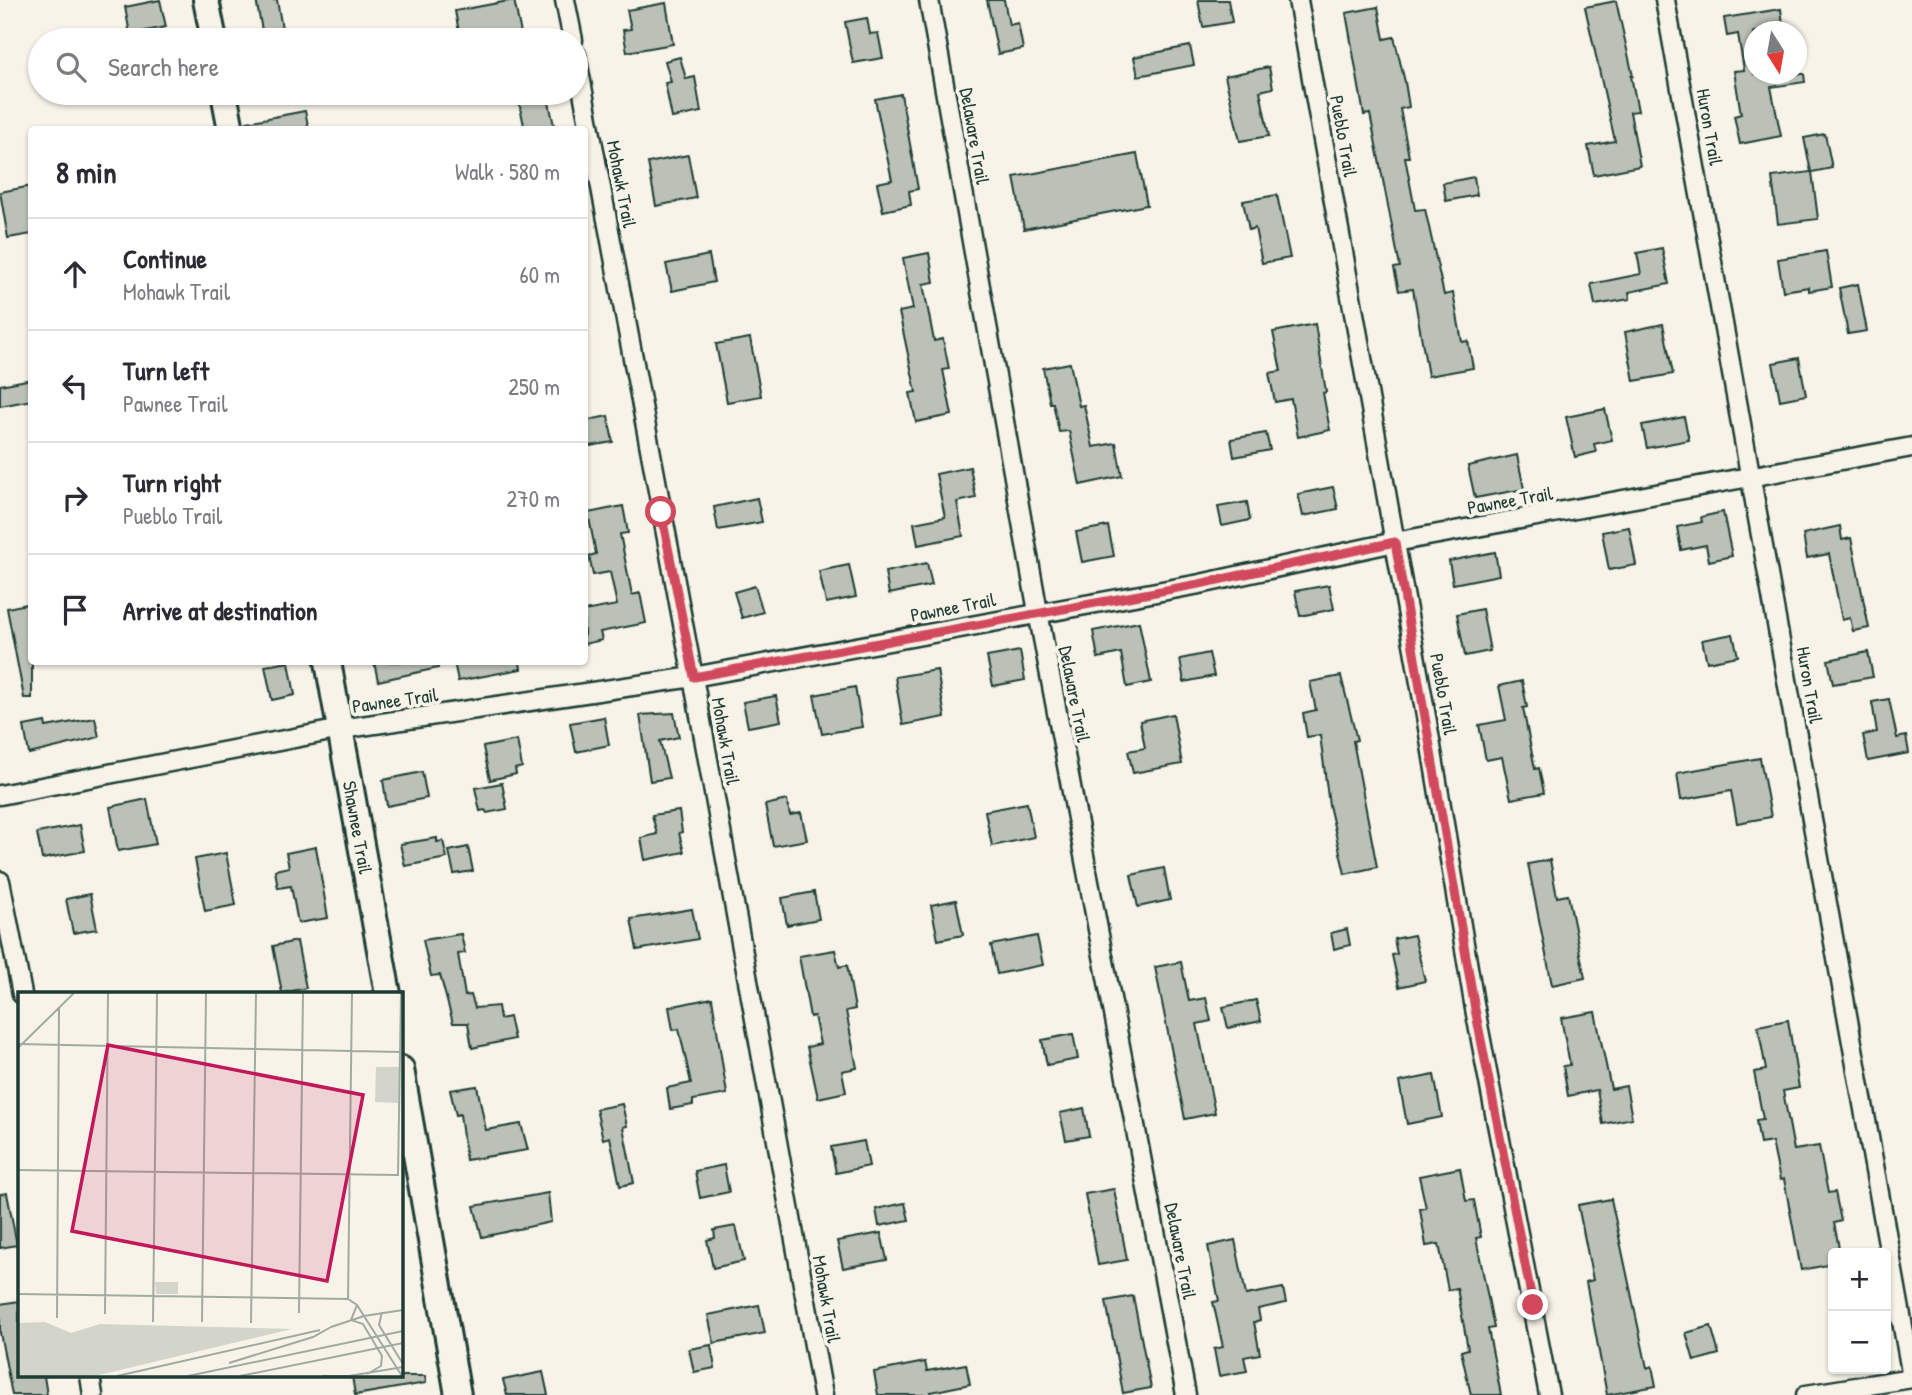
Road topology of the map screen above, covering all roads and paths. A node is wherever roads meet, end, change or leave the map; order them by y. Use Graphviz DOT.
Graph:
graph roads {
  1 [pos="206,0"];
  2 [pos="565,0"];
  3 [pos="929,0"];
  4 [pos="1298,0"];
  5 [pos="1665,0"];
  6 [pos="212,28"];
  7 [pos="571,28"];
  8 [pos="226,105"];
  9 [pos="585,105"];
  10 [pos="230,126"];
  11 [pos="1912,447"];
  12 [pos="1752,477"];
  13 [pos="1395,542"];
  14 [pos="1038,612"];
  15 [pos="329,665"];
  16 [pos="694,677"];
  17 [pos="341,729"];
  18 [pos="0,795"];
  19 [pos="0,881"];
  20 [pos="22,992"];
  21 [pos="388,992"];
  22 [pos="402,1075"];
  23 [pos="1912,1378"];
  24 [pos="458,1395"];
  25 [pos="823,1395"];
  26 [pos="1186,1395"];
  27 [pos="1549,1395"];
  28 [pos="1806,1395"];
  1 -- 6 [label="street"];
  2 -- 7 [label="street"];
  3 -- 14 [label="street, Delaware Trail"];
  4 -- 13 [label="street, Pueblo Trail"];
  5 -- 12 [label="street, Huron Trail"];
  8 -- 10 [label="street"];
  9 -- 16 [label="street, Mohawk Trail"];
  11 -- 12 [label="street, Pawnee Trail"];
  12 -- 13 [label="street, Pawnee Trail"];
  12 -- 23 [label="street, Huron Trail"];
  13 -- 14 [label="street, Pawnee Trail"];
  13 -- 27 [label="street, Pueblo Trail"];
  14 -- 16 [label="street, Pawnee Trail"];
  14 -- 26 [label="street, Delaware Trail"];
  15 -- 17 [label="street, Shawnee Trail"];
  16 -- 17 [label="street, Pawnee Trail"];
  16 -- 25 [label="street, Mohawk Trail"];
  17 -- 18 [label="street, Pawnee Trail"];
  17 -- 21 [label="street, Shawnee Trail"];
  19 -- 20 [label="street"];
  22 -- 24 [label="street"];
  23 -- 28 [label="street"];
}
